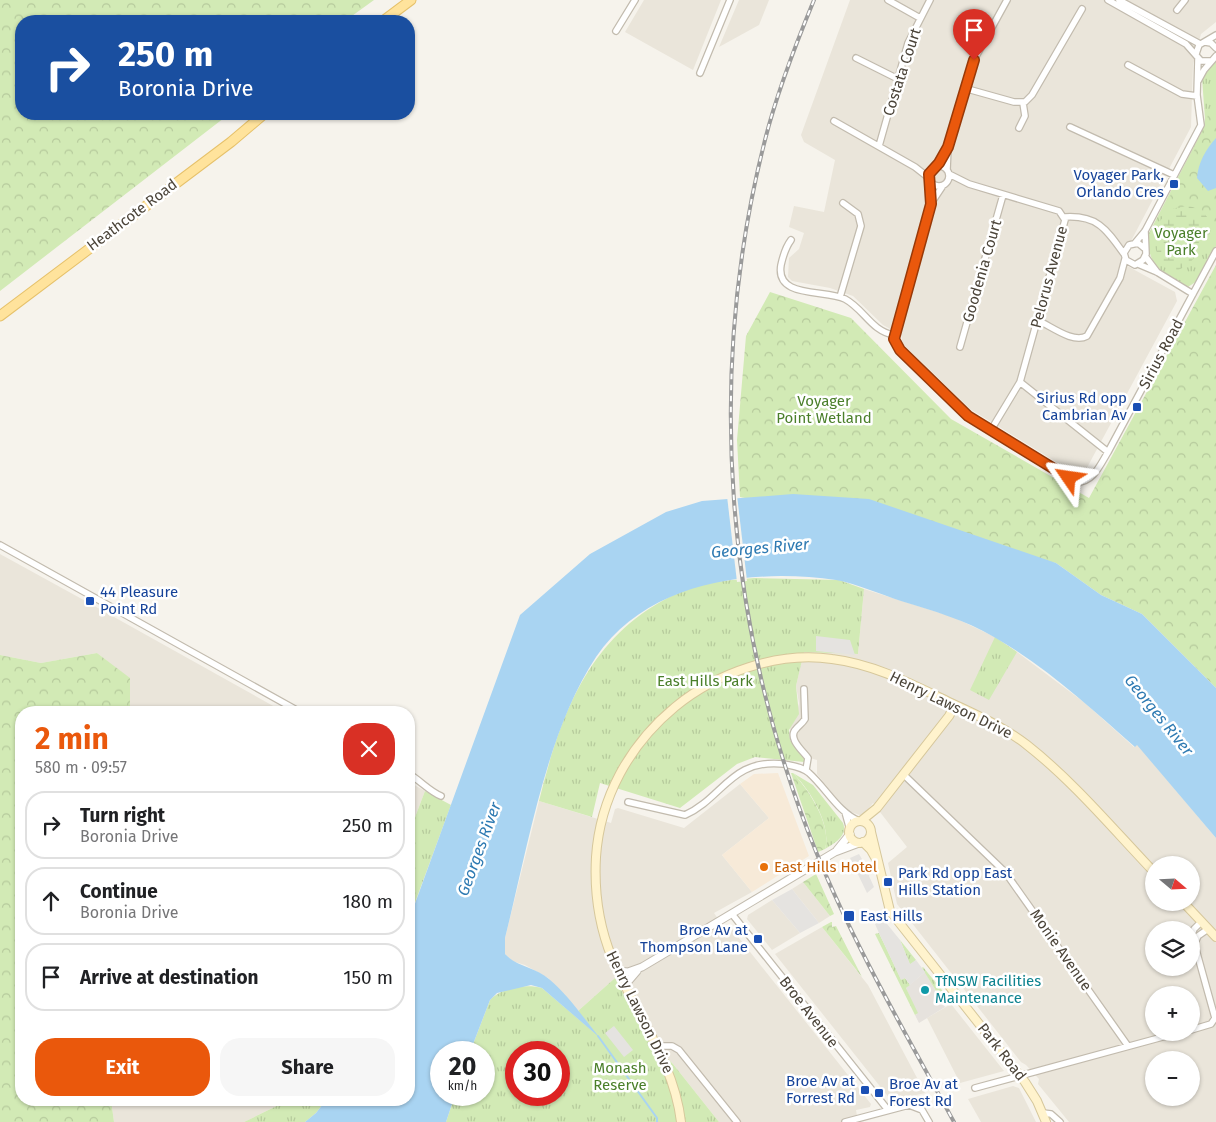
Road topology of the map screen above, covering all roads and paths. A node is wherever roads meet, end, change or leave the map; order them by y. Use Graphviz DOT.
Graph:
graph roads {
  1 [pos="411,0"];
  2 [pos="635,0"];
  3 [pos="730,0"];
  4 [pos="888,0"];
  5 [pos="930,0"];
  6 [pos="1007,0"];
  7 [pos="1108,0"];
  8 [pos="1119,0"];
  9 [pos="1185,0"];
  10 [pos="1082,9"];
  11 [pos="1177,10"];
  12 [pos="391,15"];
  13 [pos="920,18"];
  14 [pos="616,31"];
  15 [pos="1216,35"];
  16 [pos="1202,43"];
  17 [pos="1216,47"];
  18 [pos="1197,56"];
  19 [pos="1216,56"];
  20 [pos="856,58"];
  21 [pos="1211,61"];
  22 [pos="1128,64"];
  23 [pos="700,73"];
  24 [pos="898,79"];
  25 [pos="1197,83"];
  26 [pos="964,88"];
  27 [pos="1197,96"];
  28 [pos="1023,103"];
  29 [pos="257,120"];
  30 [pos="834,121"];
  31 [pos="1070,127"];
  32 [pos="1019,128"];
  33 [pos="879,146"];
  34 [pos="948,147"];
  35 [pos="915,167"];
  36 [pos="934,168"];
  37 [pos="948,172"];
  38 [pos="1174,175"];
  39 [pos="930,180"];
  40 [pos="969,184"];
  41 [pos="944,185"];
  42 [pos="1003,195"];
  43 [pos="843,203"];
  44 [pos="931,204"];
  45 [pos="1065,217"];
  46 [pos="1145,231"];
  47 [pos="791,240"];
  48 [pos="1115,240"];
  49 [pos="1132,244"];
  50 [pos="1144,248"];
  51 [pos="1216,252"];
  52 [pos="1125,256"];
  53 [pos="1146,256"];
  54 [pos="1136,264"];
  55 [pos="1157,272"];
  56 [pos="1120,278"];
  57 [pos="1193,294"];
  58 [pos="840,297"];
  59 [pos="0,316"];
  60 [pos="1038,320"];
  61 [pos="894,335"];
  62 [pos="960,347"];
  63 [pos="1020,382"];
  64 [pos="991,430"];
  65 [pos="1108,452"];
  66 [pos="0,545"];
  67 [pos="804,689"];
  68 [pos="955,705"];
  69 [pos="289,706"];
  70 [pos="806,770"];
  71 [pos="903,774"];
  72 [pos="415,778"];
  73 [pos="441,796"];
  74 [pos="628,802"];
  75 [pos="877,808"];
  76 [pos="845,812"];
  77 [pos="860,821"];
  78 [pos="871,830"];
  79 [pos="850,832"];
  80 [pos="861,842"];
  81 [pos="835,852"];
  82 [pos="1145,863"];
  83 [pos="879,868"];
  84 [pos="1191,911"];
  85 [pos="732,914"];
  86 [pos="1201,922"];
  87 [pos="1208,929"];
  88 [pos="1200,935"];
  89 [pos="1216,937"];
  90 [pos="1200,961"];
  91 [pos="642,967"];
  92 [pos="618,971"];
  93 [pos="625,985"];
  94 [pos="1200,1027"];
  95 [pos="1147,1041"];
  96 [pos="658,1046"];
  97 [pos="1128,1046"];
  98 [pos="1020,1076"];
  99 [pos="975,1088"];
  100 [pos="888,1110"];
  101 [pos="1043,1113"];
  102 [pos="681,1122"];
  103 [pos="737,1122"];
  104 [pos="845,1122"];
  105 [pos="930,1122"];
  106 [pos="1046,1122"];
  107 [pos="1060,1122"];
  1 -- 12 [label="main road"];
  2 -- 14 [label="street"];
  3 -- 23 [label="street"];
  4 -- 13 [label="street"];
  5 -- 13 [label="street, Costata Court"];
  6 -- 26 [label="street"];
  7 -- 18 [label="street"];
  8 -- 16 [label="street"];
  9 -- 11 [label="street"];
  10 -- 28 [label="street"];
  13 -- 24 [label="street, Costata Court"];
  15 -- 16 [label="street"];
  16 -- 17 [label="street"];
  16 -- 18 [label="street"];
  18 -- 21 [label="street"];
  18 -- 25 [label="street"];
  19 -- 21 [label="street"];
  20 -- 24 [label="street"];
  21 -- 25 [label="street"];
  22 -- 27 [label="street"];
  24 -- 33 [label="street, Costata Court"];
  25 -- 27 [label="street"];
  26 -- 28 [label="street"];
  26 -- 34 [label="street"];
  27 -- 38 [label="street"];
  28 -- 32 [label="street"];
  29 -- 59 [label="main road, Heathcote Road"];
  30 -- 33 [label="street, Pelorus Avenue"];
  31 -- 38 [label="street"];
  33 -- 35 [label="street, Pelorus Avenue"];
  34 -- 36 [label="street"];
  34 -- 37 [label="street"];
  35 -- 36 [label="street, Pelorus Avenue"];
  35 -- 39 [label="street, Pelorus Avenue"];
  36 -- 37 [label="street, Pelorus Avenue"];
  36 -- 39 [label="street"];
  37 -- 40 [label="street, Pelorus Avenue"];
  37 -- 41 [label="street"];
  38 -- 46 [label="street"];
  39 -- 41 [label="street, Pelorus Avenue"];
  39 -- 44 [label="street"];
  40 -- 41 [label="street, Pelorus Avenue"];
  40 -- 42 [label="street, Pelorus Avenue"];
  41 -- 44 [label="street"];
  42 -- 45 [label="street, Pelorus Avenue"];
  42 -- 62 [label="street, Goodenia Court"];
  43 -- 58 [label="street"];
  44 -- 61 [label="street"];
  45 -- 48 [label="street"];
  45 -- 60 [label="street, Pelorus Avenue"];
  46 -- 49 [label="street"];
  46 -- 50 [label="street"];
  47 -- 58 [label="street"];
  48 -- 49 [label="street"];
  48 -- 52 [label="street"];
  49 -- 50 [label="street"];
  49 -- 52 [label="street"];
  50 -- 53 [label="street"];
  51 -- 57 [label="street, Sirius Road"];
  52 -- 54 [label="street"];
  52 -- 56 [label="street"];
  53 -- 54 [label="street"];
  53 -- 55 [label="street"];
  54 -- 55 [label="street"];
  54 -- 56 [label="street"];
  55 -- 57 [label="street"];
  56 -- 60 [label="street"];
  57 -- 65 [label="street, Sirius Road"];
  58 -- 61 [label="street"];
  60 -- 63 [label="street, Pelorus Avenue"];
  61 -- 64 [label="street"];
  63 -- 64 [label="street, Pelorus Avenue"];
  63 -- 65 [label="street"];
  64 -- 65 [label="street, Sirius Road"];
  66 -- 69 [label="street"];
  67 -- 70 [label="street"];
  68 -- 71 [label="main road"];
  68 -- 82 [label="main road, Henry Lawson Drive"];
  68 -- 92 [label="main road, Henry Lawson Drive"];
  70 -- 74 [label="street"];
  70 -- 76 [label="street"];
  71 -- 75 [label="main road"];
  71 -- 97 [label="street, Monie Avenue"];
  72 -- 73 [label="street"];
  75 -- 77 [label="main road"];
  75 -- 78 [label="main road"];
  76 -- 77 [label="street"];
  76 -- 79 [label="street"];
  77 -- 78 [label="main road"];
  77 -- 79 [label="main road"];
  78 -- 80 [label="main road"];
  78 -- 83 [label="main road, Park Road"];
  79 -- 80 [label="main road"];
  79 -- 81 [label="street"];
  80 -- 81 [label="street"];
  80 -- 83 [label="main road, Park Road"];
  81 -- 85 [label="street"];
  83 -- 98 [label="main road, Park Road"];
  84 -- 86 [label="main road"];
  85 -- 91 [label="street"];
  85 -- 100 [label="street, Broe Avenue"];
  86 -- 87 [label="main road"];
  87 -- 88 [label="street"];
  87 -- 89 [label="main road"];
  90 -- 94 [label="street"];
  91 -- 92 [label="street"];
  91 -- 93 [label="street"];
  92 -- 93 [label="main road, Henry Lawson Drive"];
  93 -- 96 [label="main road, Henry Lawson Drive"];
  95 -- 97 [label="street"];
  96 -- 102 [label="main road, Henry Lawson Drive"];
  96 -- 103 [label="street"];
  97 -- 98 [label="street"];
  98 -- 99 [label="street"];
  98 -- 101 [label="main road, Park Road"];
  100 -- 104 [label="street"];
  100 -- 105 [label="street"];
  101 -- 106 [label="main road, Park Road"];
  101 -- 107 [label="street"];
}
